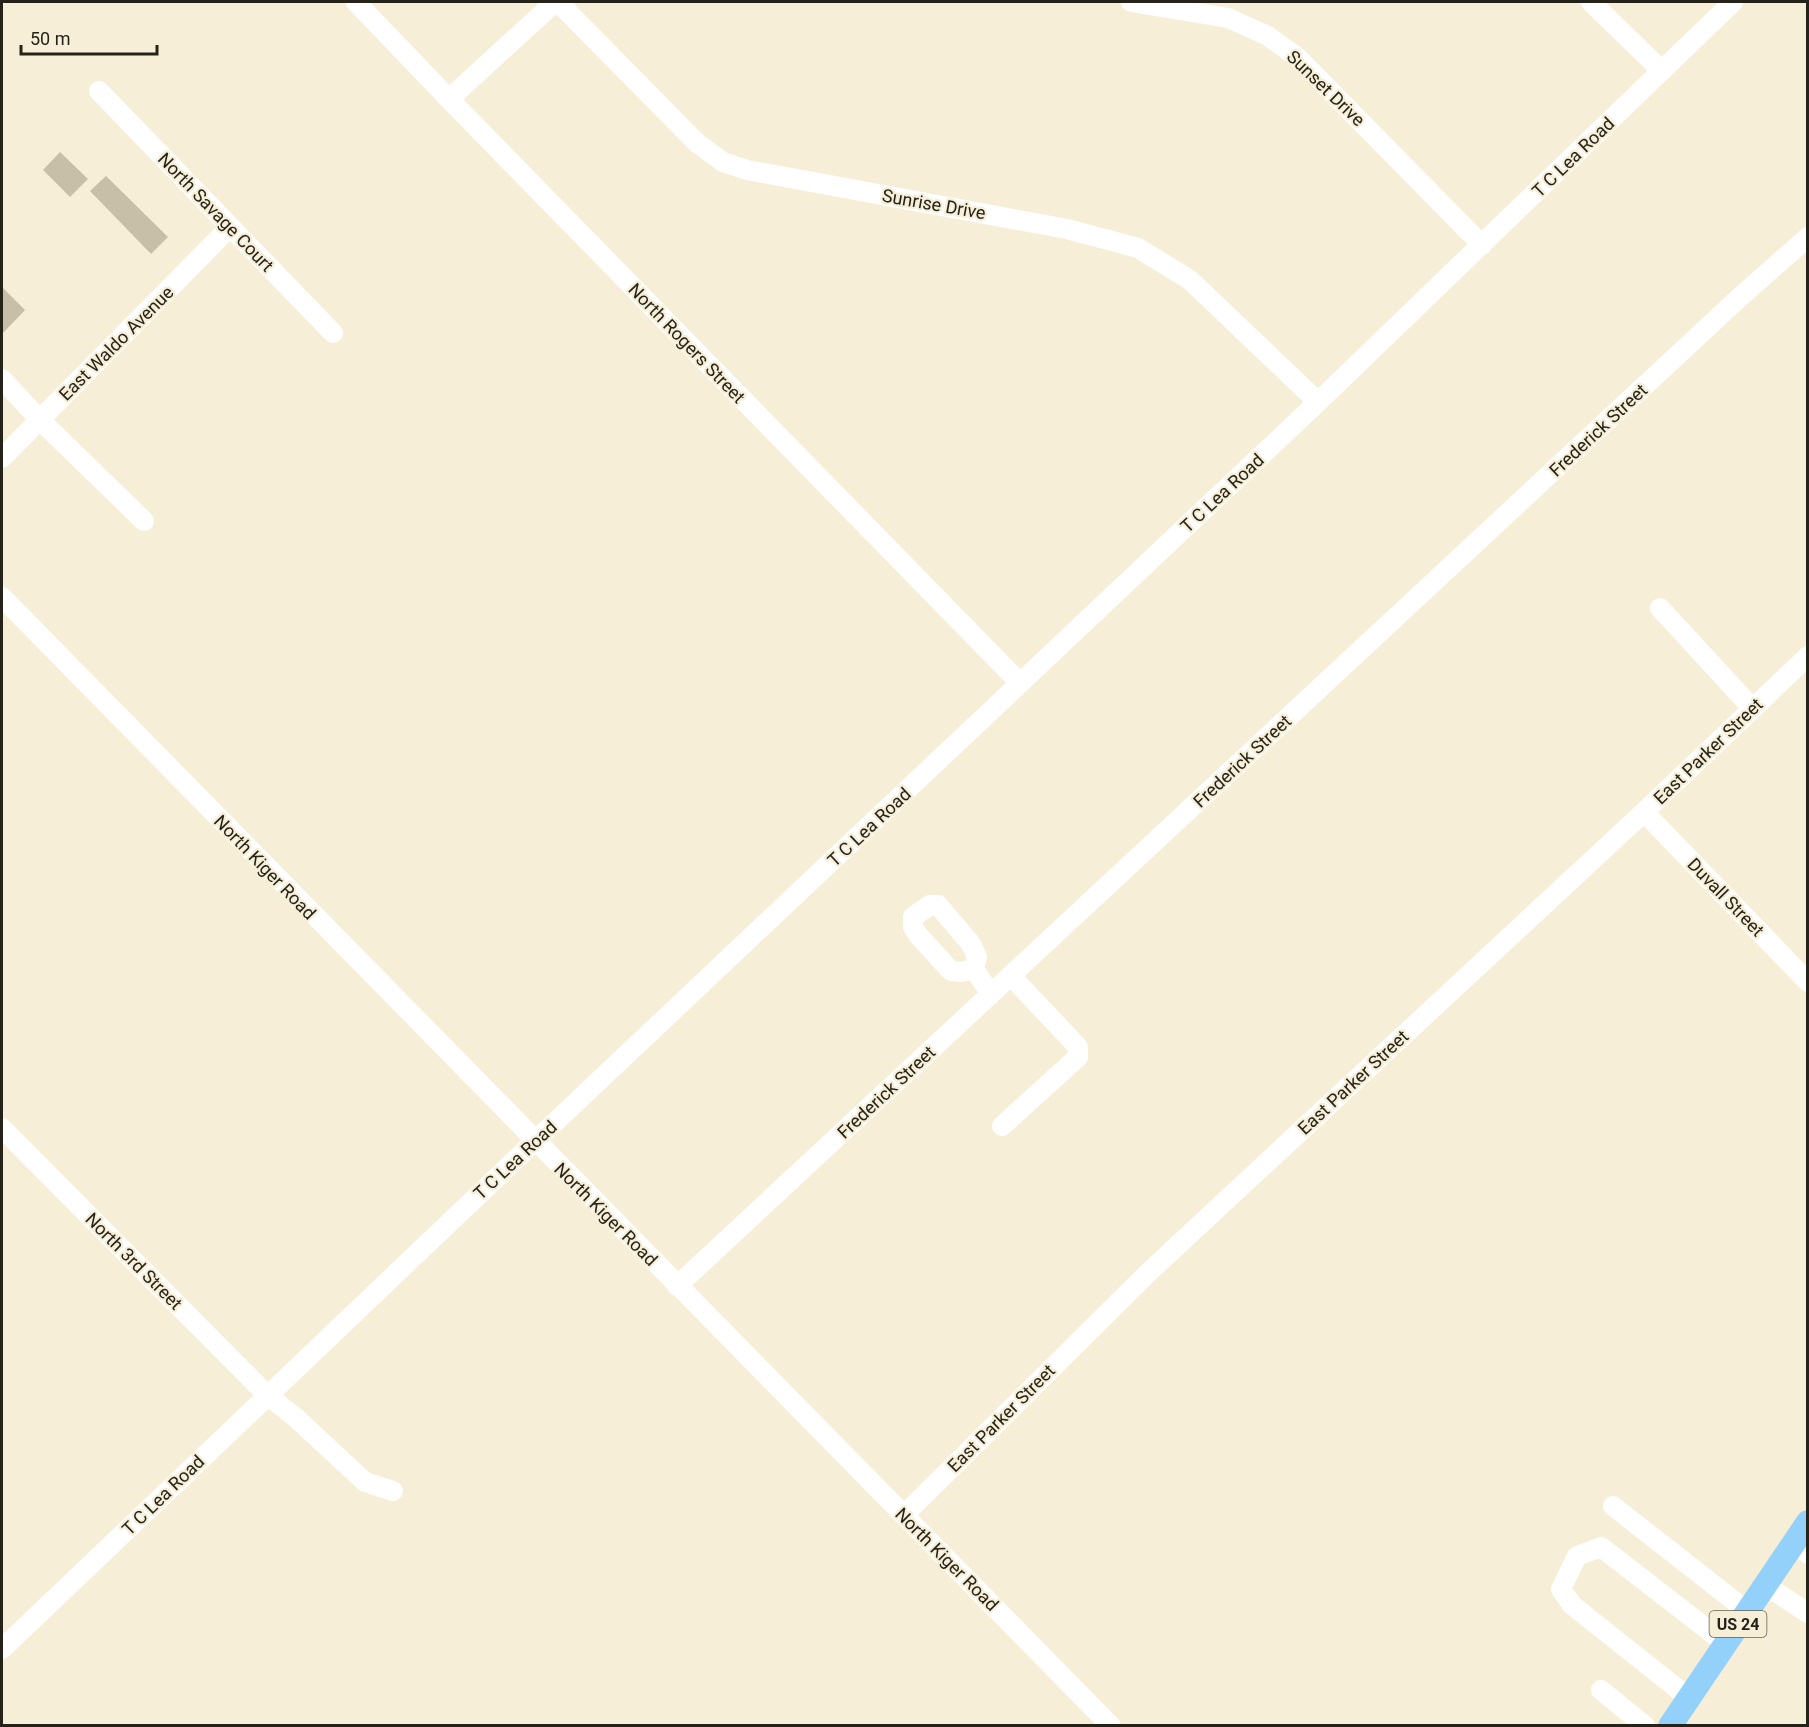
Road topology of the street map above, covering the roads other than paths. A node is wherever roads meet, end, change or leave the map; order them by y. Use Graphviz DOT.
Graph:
graph roads {
  1 [pos="356,2"];
  2 [pos="557,2"];
  3 [pos="1131,2"];
  4 [pos="1591,2"];
  5 [pos="1733,2"];
  6 [pos="1662,71"];
  7 [pos="99,92"];
  8 [pos="448,99"];
  9 [pos="230,227"];
  10 [pos="1808,237"];
  11 [pos="1482,244"];
  12 [pos="333,333"];
  13 [pos="2,379"];
  14 [pos="1318,402"];
  15 [pos="40,420"];
  16 [pos="2,458"];
  17 [pos="144,521"];
  18 [pos="2,597"];
  19 [pos="1660,608"];
  20 [pos="1808,656"];
  21 [pos="1020,683"];
  22 [pos="1752,708"];
  23 [pos="1644,812"];
  24 [pos="974,969"];
  25 [pos="1011,975"];
  26 [pos="1808,982"];
  27 [pos="991,994"];
  28 [pos="1002,1126"];
  29 [pos="2,1128"];
  30 [pos="535,1142"];
  31 [pos="677,1286"];
  32 [pos="267,1395"];
  33 [pos="393,1491"];
  34 [pos="1613,1506"];
  35 [pos="904,1515"];
  36 [pos="1803,1539"];
  37 [pos="1765,1585"];
  38 [pos="1747,1611"];
  39 [pos="1808,1613"];
  40 [pos="1725,1643"];
  41 [pos="2,1649"];
  42 [pos="1601,1690"];
  43 [pos="1689,1698"];
  44 [pos="1111,1725"];
  45 [pos="1645,1725"];
  46 [pos="1670,1725"];
  1 -- 8 [label="street, North Rogers Street"];
  2 -- 8 [label="street"];
  2 -- 14 [label="street, Sunrise Drive"];
  3 -- 11 [label="street, Sunset Drive"];
  4 -- 6 [label="street"];
  5 -- 6 [label="street, T C Lea Road"];
  6 -- 11 [label="street, T C Lea Road"];
  7 -- 9 [label="street, North Savage Court"];
  8 -- 21 [label="street, North Rogers Street"];
  9 -- 12 [label="street, North Savage Court"];
  9 -- 15 [label="street, East Waldo Avenue"];
  10 -- 25 [label="street, Frederick Street"];
  11 -- 14 [label="street, T C Lea Road"];
  13 -- 15 [label="street"];
  14 -- 21 [label="street, T C Lea Road"];
  15 -- 16 [label="street, East Waldo Avenue"];
  15 -- 17 [label="street"];
  18 -- 30 [label="street, North Kiger Road"];
  19 -- 22 [label="street"];
  20 -- 22 [label="street, East Parker Street"];
  21 -- 30 [label="street, T C Lea Road"];
  22 -- 23 [label="street, East Parker Street"];
  23 -- 26 [label="street, Duvall Street"];
  23 -- 35 [label="street, East Parker Street"];
  24 -- 27 [label="street"];
  25 -- 27 [label="street, Frederick Street"];
  25 -- 28 [label="street"];
  27 -- 31 [label="street, Frederick Street"];
  29 -- 32 [label="street, North 3rd Street"];
  30 -- 31 [label="street, North Kiger Road"];
  30 -- 32 [label="street, T C Lea Road"];
  31 -- 35 [label="street, North Kiger Road"];
  32 -- 33 [label="street, North 3rd Street"];
  32 -- 41 [label="street, T C Lea Road"];
  34 -- 38 [label="street"];
  35 -- 44 [label="street, North Kiger Road"];
  36 -- 37 [label="main road, US 24"];
  37 -- 38 [label="main road, US 24"];
  37 -- 39 [label="street"];
  38 -- 40 [label="main road, US 24"];
  40 -- 43 [label="main road, US 24"];
  40 -- 43 [label="street"];
  42 -- 45 [label="street"];
  43 -- 46 [label="main road, US 24"];
}
